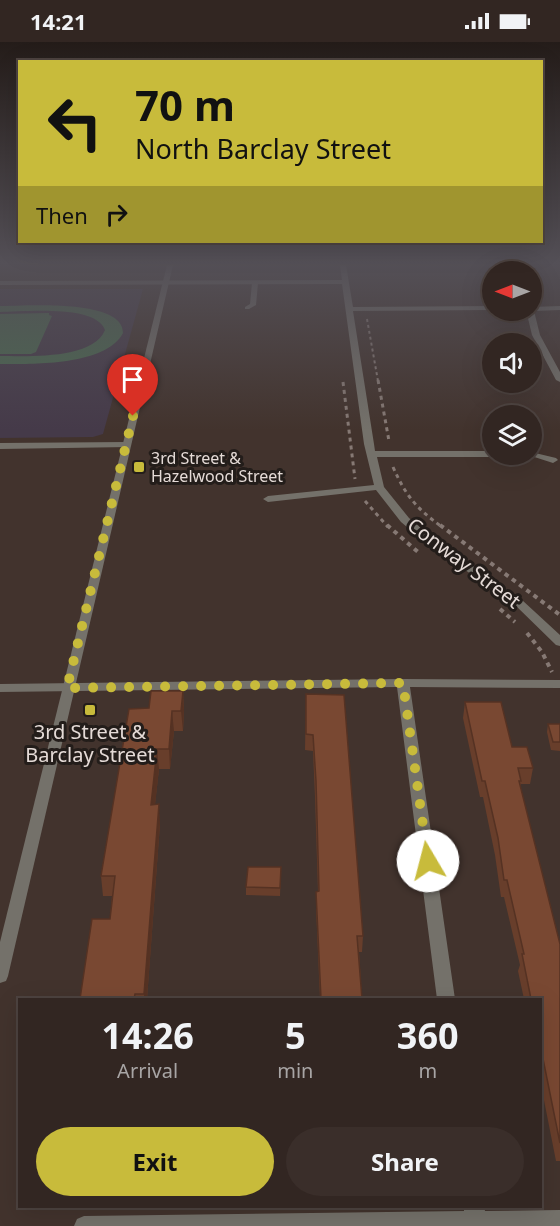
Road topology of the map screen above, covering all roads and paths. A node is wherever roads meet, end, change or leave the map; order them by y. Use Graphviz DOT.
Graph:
graph roads {
  1 [pos="157,320"];
  2 [pos="352,320"];
  3 [pos="367,320"];
  4 [pos="533,321"];
  5 [pos="560,380"];
  6 [pos="126,445"];
  7 [pos="0,446"];
  8 [pos="390,446"];
  9 [pos="372,454"];
  10 [pos="482,454"];
  11 [pos="542,457"];
  12 [pos="553,460"];
  13 [pos="390,462"];
  14 [pos="379,487"];
  15 [pos="366,497"];
  16 [pos="268,499"];
  17 [pos="426,557"];
  18 [pos="493,604"];
  19 [pos="560,615"];
  20 [pos="518,624"];
  21 [pos="525,631"];
  22 [pos="560,642"];
  23 [pos="556,678"];
  24 [pos="403,683"];
  25 [pos="0,688"];
  26 [pos="67,688"];
  27 [pos="0,976"];
  28 [pos="446,998"];
  29 [pos="475,1214"];
  30 [pos="560,1220"];
  31 [pos="84,1226"];
  1 -- 6 [label="street"];
  2 -- 9 [label="street, Conway Street"];
  3 -- 8 [label="path"];
  4 -- 5 [label="street"];
  6 -- 7 [label="street"];
  6 -- 26 [label="street"];
  9 -- 10 [label="street"];
  9 -- 14 [label="street, Conway Street"];
  11 -- 12 [label="street"];
  13 -- 19 [label="path"];
  14 -- 16 [label="street"];
  14 -- 22 [label="street, Conway Street"];
  15 -- 17 [label="path"];
  18 -- 20 [label="path"];
  21 -- 23 [label="path"];
  23 -- 24 [label="street"];
  24 -- 26 [label="street"];
  24 -- 28 [label="street"];
  25 -- 26 [label="street"];
  26 -- 27 [label="street"];
  29 -- 30 [label="street"];
  29 -- 31 [label="street"];
}
